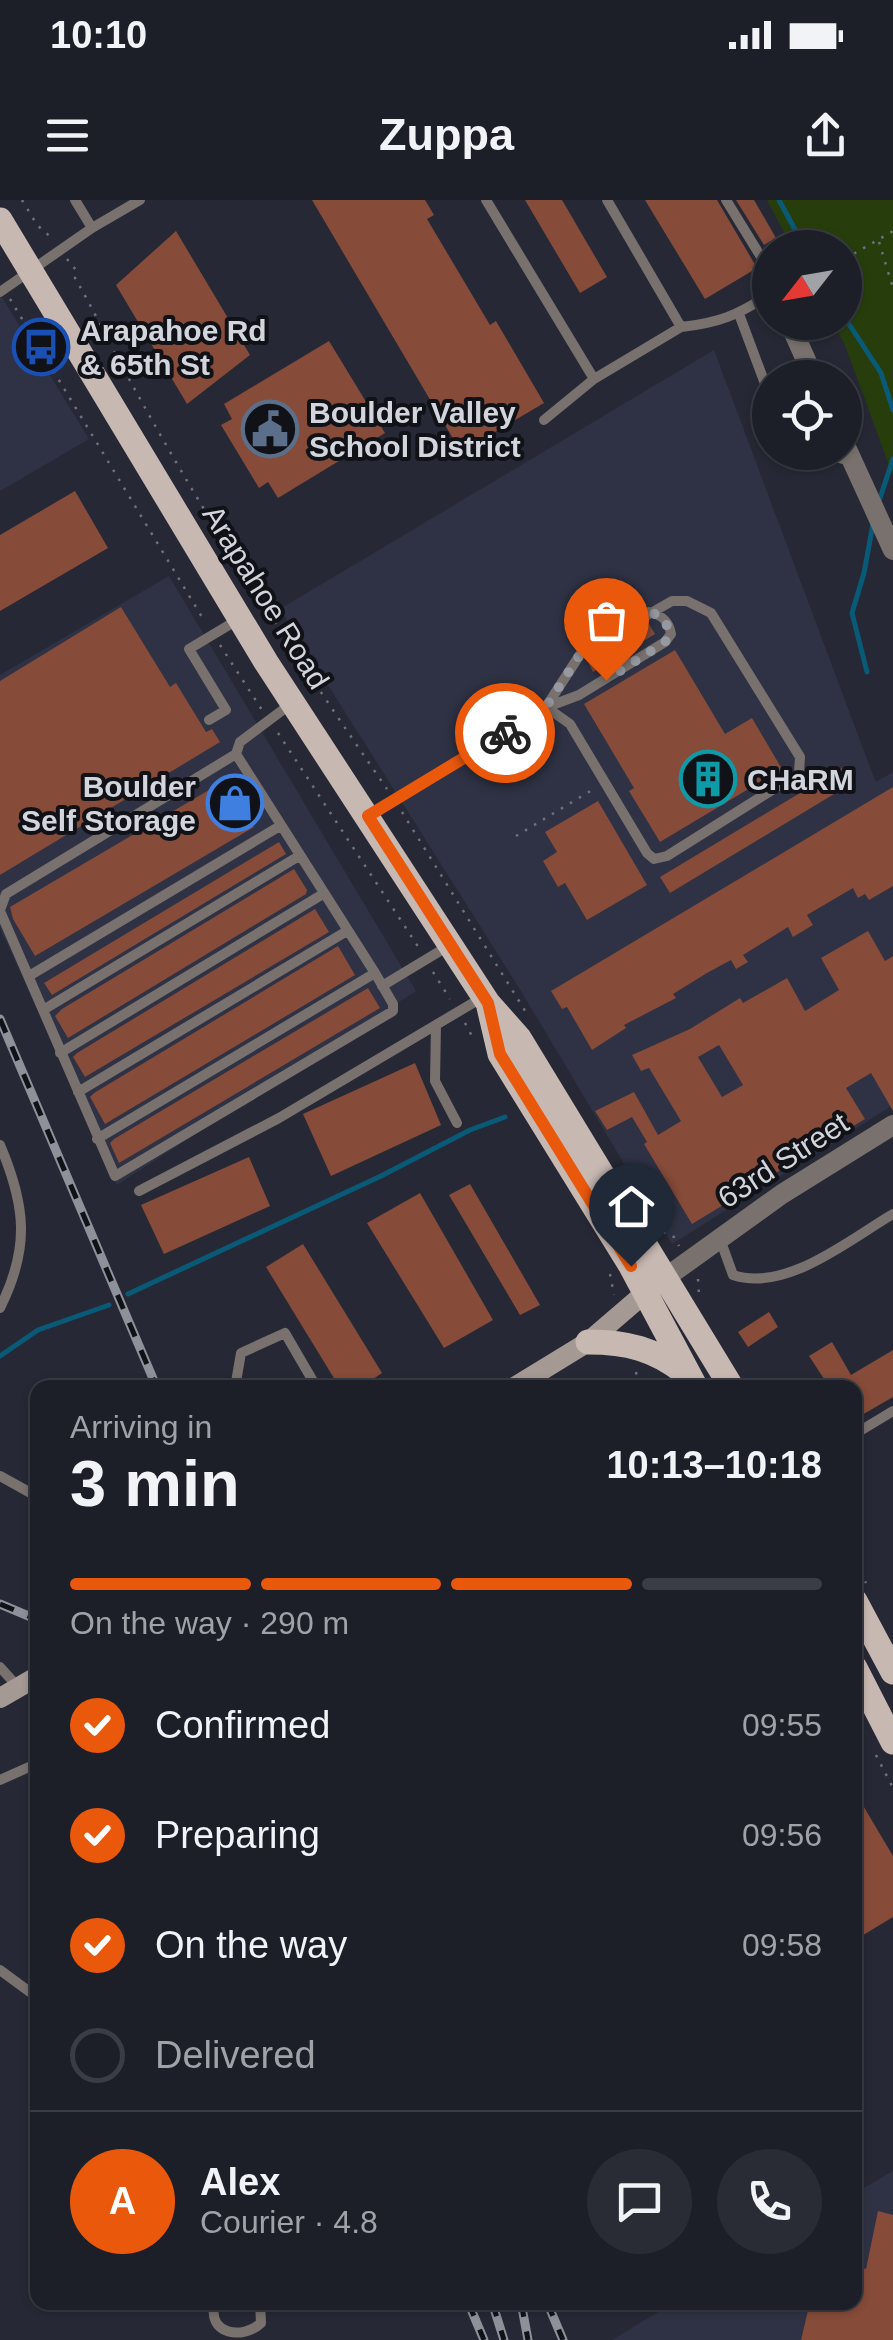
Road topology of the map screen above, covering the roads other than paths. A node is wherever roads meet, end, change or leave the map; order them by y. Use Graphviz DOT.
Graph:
graph roads {
  1 [pos="75,200"];
  2 [pos="140,200"];
  3 [pos="486,200"];
  4 [pos="607,200"];
  5 [pos="726,200"];
  6 [pos="0,220"];
  7 [pos="92,228"];
  8 [pos="752,246"];
  9 [pos="30,272"];
  10 [pos="2,290"];
  11 [pos="752,306"];
  12 [pos="739,314"];
  13 [pos="681,327"];
  14 [pos="756,360"];
  15 [pos="594,379"];
  16 [pos="544,420"];
  17 [pos="857,470"];
  18 [pos="893,550"];
  19 [pos="650,612"];
  20 [pos="239,619"];
  21 [pos="293,703"];
  22 [pos="546,707"];
  23 [pos="208,720"];
  24 [pos="236,754"];
  25 [pos="368,816"];
  26 [pos="280,826"];
  27 [pos="299,856"];
  28 [pos="323,894"];
  29 [pos="0,910"];
  30 [pos="347,932"];
  31 [pos="450,944"];
  32 [pos="375,974"];
  33 [pos="28,976"];
  34 [pos="382,986"];
  35 [pos="486,1000"];
  36 [pos="43,1010"];
  37 [pos="436,1025"];
  38 [pos="60,1053"];
  39 [pos="78,1092"];
  40 [pos="457,1123"];
  41 [pos="893,1125"];
  42 [pos="97,1139"];
  43 [pos="0,1145"];
  44 [pos="140,1192"];
  45 [pos="893,1214"];
  46 [pos="719,1238"];
  47 [pos="645,1293"];
  48 [pos="0,1308"];
  49 [pos="588,1342"];
  50 [pos="236,1380"];
  51 [pos="312,1380"];
  52 [pos="527,1380"];
  53 [pos="690,1380"];
  54 [pos="691,1380"];
  55 [pos="725,1380"];
  56 [pos="893,1411"];
  57 [pos="862,1430"];
  58 [pos="0,1476"];
  59 [pos="30,1493"];
  60 [pos="862,1614"];
  61 [pos="0,1666"];
  62 [pos="893,1672"];
  63 [pos="862,1682"];
  64 [pos="9,1693"];
  65 [pos="893,1742"];
  66 [pos="30,1767"];
  67 [pos="0,1780"];
  68 [pos="0,1970"];
  69 [pos="30,1992"];
  70 [pos="214,2310"];
  71 [pos="260,2310"];
  1 -- 7 [label="lane"];
  2 -- 7 [label="lane"];
  3 -- 15 [label="lane"];
  4 -- 13 [label="lane"];
  5 -- 8 [label="lane"];
  6 -- 9 [label="main road, Arapahoe Road"];
  7 -- 9 [label="lane"];
  9 -- 10 [label="lane"];
  9 -- 20 [label="main road, Arapahoe Road"];
  11 -- 12 [label="lane"];
  12 -- 13 [label="lane"];
  12 -- 14 [label="lane"];
  13 -- 15 [label="lane"];
  15 -- 16 [label="lane"];
  17 -- 18 [label="street"];
  19 -- 22 [label="lane"];
  19 -- 22 [label="lane"];
  19 -- 22 [label="lane"];
  20 -- 21 [label="main road, Arapahoe Road"];
  20 -- 23 [label="lane"];
  21 -- 24 [label="lane"];
  21 -- 25 [label="main road, Arapahoe Road"];
  22 -- 25 [label="lane"];
  24 -- 26 [label="lane"];
  24 -- 29 [label="lane"];
  25 -- 31 [label="main road, Arapahoe Road"];
  26 -- 27 [label="lane"];
  26 -- 33 [label="lane"];
  27 -- 28 [label="lane"];
  27 -- 36 [label="lane"];
  28 -- 30 [label="lane"];
  28 -- 38 [label="lane"];
  29 -- 33 [label="lane"];
  30 -- 32 [label="lane"];
  30 -- 39 [label="lane"];
  31 -- 34 [label="lane"];
  31 -- 35 [label="main road, Arapahoe Road"];
  32 -- 34 [label="lane"];
  32 -- 42 [label="lane"];
  33 -- 36 [label="lane"];
  34 -- 42 [label="lane"];
  35 -- 37 [label="lane"];
  35 -- 47 [label="main road, Arapahoe Road"];
  36 -- 38 [label="lane"];
  37 -- 40 [label="lane"];
  37 -- 44 [label="lane"];
  38 -- 39 [label="lane"];
  39 -- 42 [label="lane"];
  41 -- 46 [label="street, 63rd Street"];
  43 -- 48 [label="lane"];
  45 -- 46 [label="lane"];
  46 -- 47 [label="street, 63rd Street"];
  47 -- 49 [label="street, 63rd Street"];
  47 -- 54 [label="main road"];
  47 -- 55 [label="main road"];
  49 -- 52 [label="street, 63rd Street"];
  49 -- 53 [label="main road"];
  50 -- 51 [label="lane"];
  56 -- 57 [label="lane"];
  58 -- 59 [label="lane"];
  60 -- 62 [label="main road"];
  61 -- 64 [label="lane"];
  63 -- 65 [label="main road"];
  66 -- 67 [label="lane"];
  68 -- 69 [label="lane"];
  70 -- 71 [label="lane"];
}
